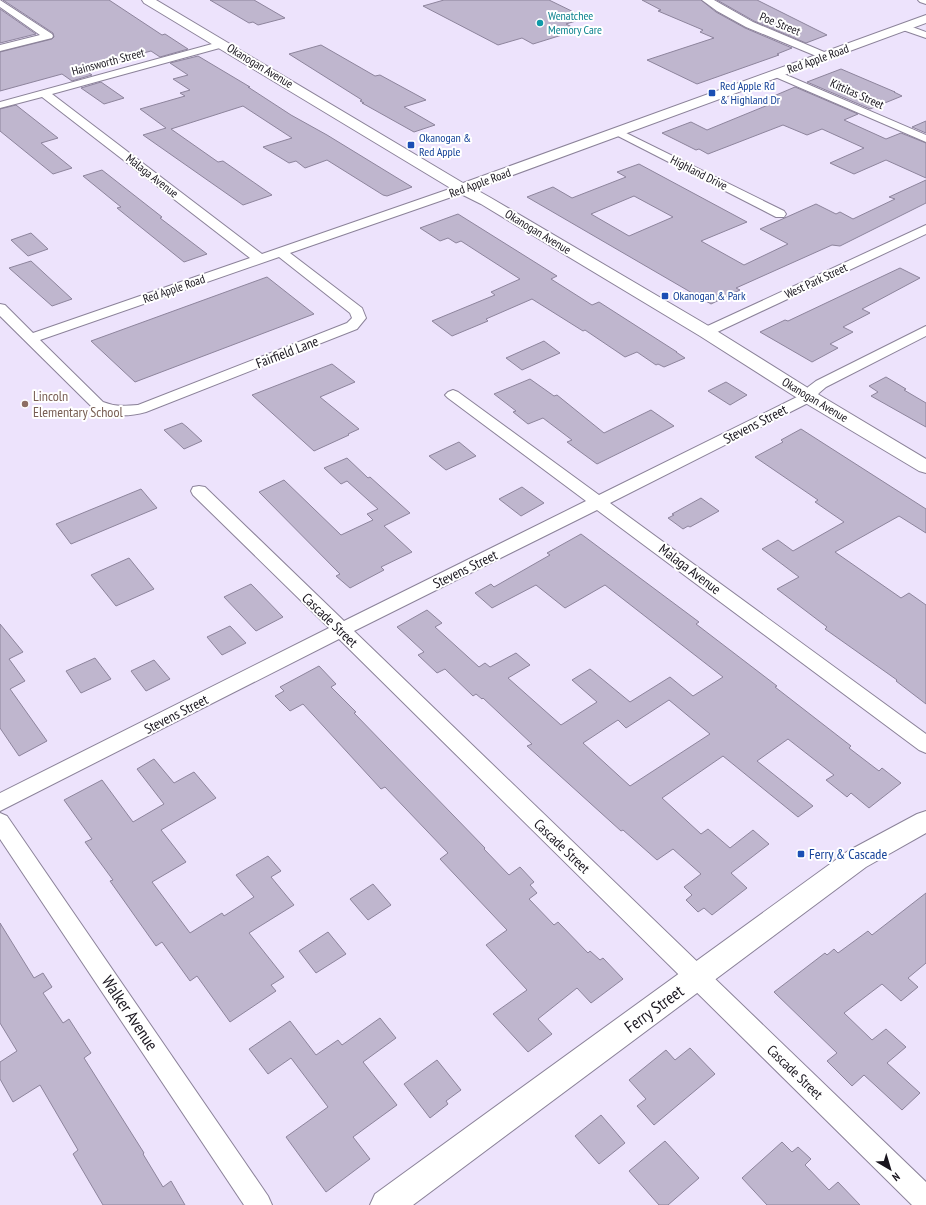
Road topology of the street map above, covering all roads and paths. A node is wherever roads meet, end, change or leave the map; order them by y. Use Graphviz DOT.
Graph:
graph roads {
  1 [pos="148,0"];
  2 [pos="707,0"];
  3 [pos="923,0"];
  4 [pos="926,1"];
  5 [pos="0,3"];
  6 [pos="926,19"];
  7 [pos="904,27"];
  8 [pos="926,35"];
  9 [pos="224,44"];
  10 [pos="0,48"];
  11 [pos="825,56"];
  12 [pos="777,74"];
  13 [pos="44,93"];
  14 [pos="0,106"];
  15 [pos="618,132"];
  16 [pos="926,139"];
  17 [pos="462,189"];
  18 [pos="780,214"];
  19 [pos="926,229"];
  20 [pos="281,252"];
  21 [pos="260,259"];
  22 [pos="0,308"];
  23 [pos="926,330"];
  24 [pos="706,332"];
  25 [pos="31,338"];
  26 [pos="453,395"];
  27 [pos="809,397"];
  28 [pos="926,467"];
  29 [pos="199,492"];
  30 [pos="600,502"];
  31 [pos="341,630"];
  32 [pos="926,745"];
  33 [pos="0,804"];
  34 [pos="926,821"];
  35 [pos="0,822"];
  36 [pos="697,977"];
  37 [pos="926,1200"];
  38 [pos="259,1205"];
  39 [pos="386,1205"];
  1 -- 9 [label="street, Okanogan Avenue"];
  2 -- 11 [label="street, Poe Street"];
  3 -- 4 [label="street"];
  5 -- 10 [label="street"];
  6 -- 7 [label="street, Red Apple Road"];
  7 -- 8 [label="street"];
  7 -- 11 [label="street, Red Apple Road"];
  9 -- 13 [label="street, Hainsworth Street"];
  9 -- 17 [label="street, Okanogan Avenue"];
  11 -- 12 [label="street, Red Apple Road"];
  12 -- 15 [label="street, Red Apple Road"];
  12 -- 16 [label="street, Kittitas Street"];
  13 -- 14 [label="street, Hainsworth Street"];
  13 -- 21 [label="street, Malaga Avenue"];
  15 -- 17 [label="street, Red Apple Road"];
  15 -- 18 [label="street, Highland Drive"];
  17 -- 20 [label="street, Red Apple Road"];
  17 -- 24 [label="street, Okanogan Avenue"];
  19 -- 24 [label="street, West Park Street"];
  20 -- 21 [label="street, Red Apple Road"];
  20 -- 25 [label="street, Fairfield Lane"];
  21 -- 25 [label="street, Red Apple Road"];
  22 -- 25 [label="street"];
  23 -- 27 [label="street, Stevens Street"];
  24 -- 27 [label="street, Okanogan Avenue"];
  26 -- 30 [label="street, Malaga Avenue"];
  27 -- 28 [label="street, Okanogan Avenue"];
  27 -- 30 [label="street, Stevens Street"];
  29 -- 31 [label="street, Cascade Street"];
  30 -- 31 [label="street, Stevens Street"];
  30 -- 32 [label="street, Malaga Avenue"];
  31 -- 33 [label="street, Stevens Street"];
  31 -- 36 [label="street, Cascade Street"];
  34 -- 36 [label="street, Ferry Street"];
  35 -- 38 [label="street, Walker Avenue"];
  36 -- 37 [label="street, Cascade Street"];
  36 -- 39 [label="street, Ferry Street"];
}
